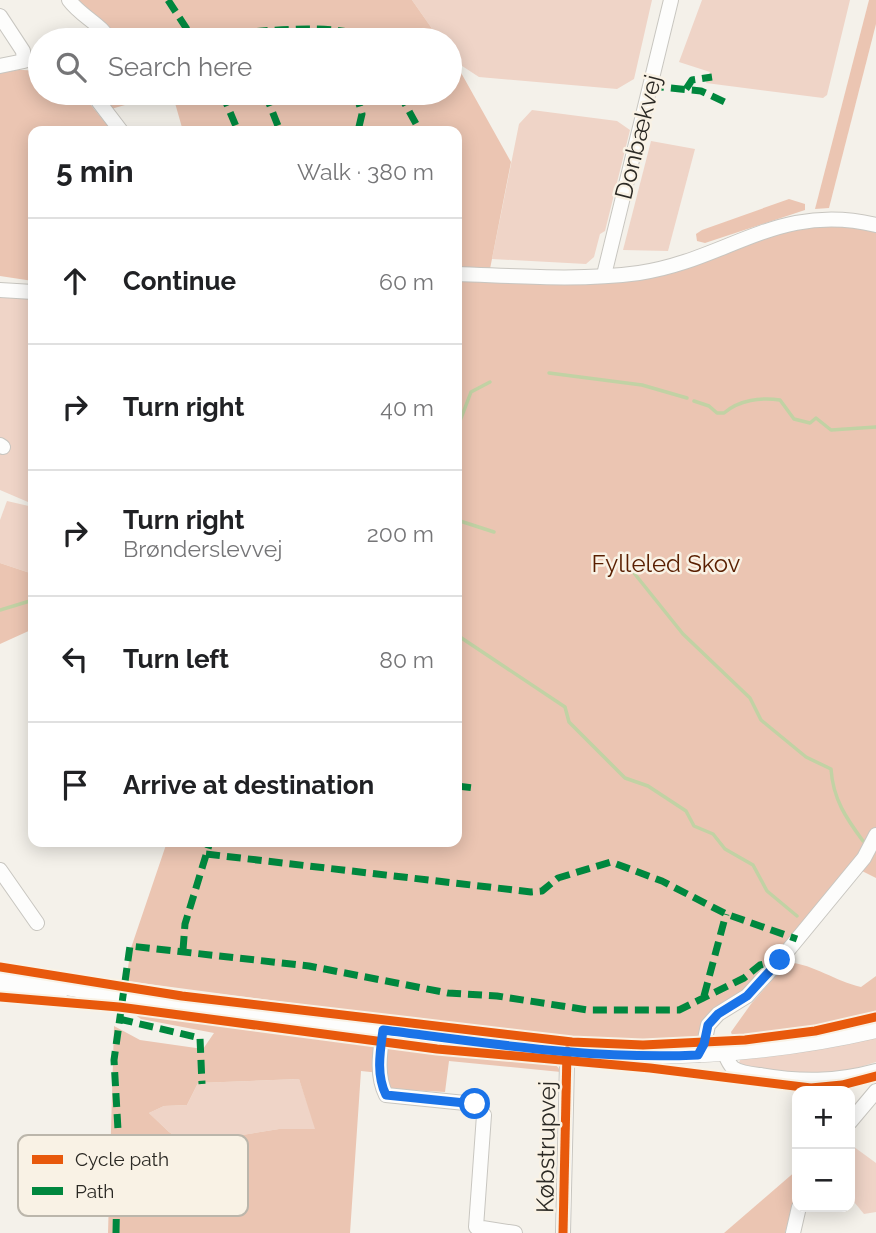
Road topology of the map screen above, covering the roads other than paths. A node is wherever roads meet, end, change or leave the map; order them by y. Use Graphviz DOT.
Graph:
graph roads {
  1 [pos="69,0"];
  2 [pos="671,0"];
  3 [pos="0,16"];
  4 [pos="101,28"];
  5 [pos="24,61"];
  6 [pos="28,62"];
  7 [pos="0,66"];
  8 [pos="101,105"];
  9 [pos="117,126"];
  10 [pos="876,225"];
  11 [pos="462,274"];
  12 [pos="604,275"];
  13 [pos="0,290"];
  14 [pos="28,292"];
  15 [pos="876,835"];
  16 [pos="0,870"];
  17 [pos="37,923"];
  18 [pos="0,974"];
  19 [pos="0,989"];
  20 [pos="121,996"];
  21 [pos="876,1028"];
  22 [pos="383,1030"];
  23 [pos="725,1054"];
  24 [pos="698,1055"];
  25 [pos="567,1063"];
  26 [pos="876,1071"];
  27 [pos="876,1091"];
  28 [pos="855,1116"];
  29 [pos="798,1212"];
  30 [pos="515,1233"];
  31 [pos="563,1233"];
  32 [pos="793,1233"];
  1 -- 4 [label="street"];
  2 -- 12 [label="street, Donbækvej"];
  3 -- 5 [label="street"];
  5 -- 6 [label="street"];
  5 -- 7 [label="street"];
  8 -- 9 [label="street"];
  10 -- 12 [label="street"];
  11 -- 12 [label="street"];
  13 -- 14 [label="street"];
  15 -- 24 [label="street"];
  16 -- 17 [label="street"];
  18 -- 20 [label="main road"];
  19 -- 20 [label="main road"];
  20 -- 22 [label="main road"];
  21 -- 23 [label="main road"];
  22 -- 24 [label="main road"];
  22 -- 30 [label="street"];
  23 -- 24 [label="main road"];
  23 -- 26 [label="street"];
  25 -- 31 [label="street, Købstrupvej"];
  27 -- 28 [label="street"];
  29 -- 32 [label="street"];
}
